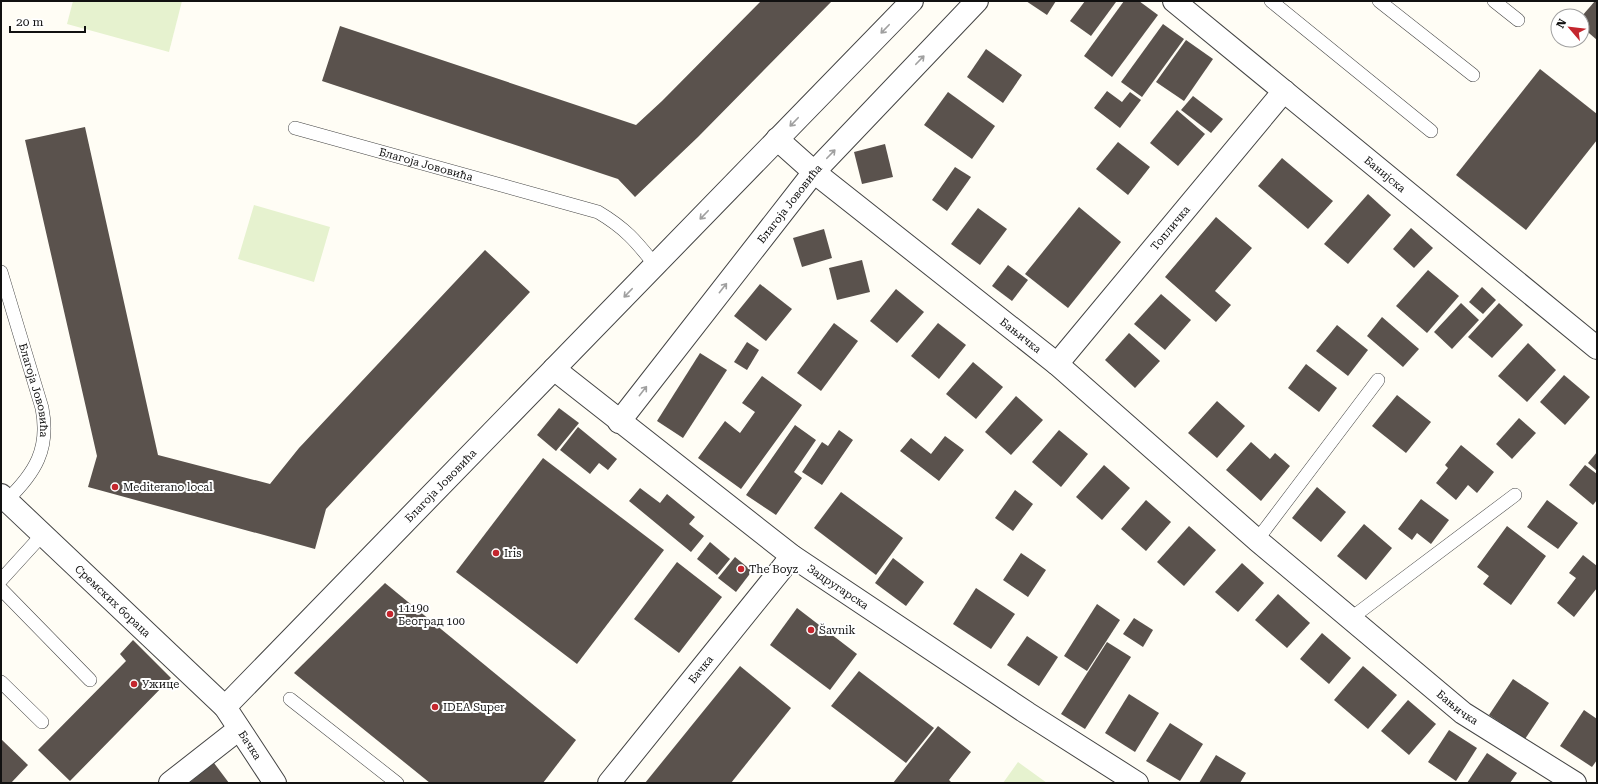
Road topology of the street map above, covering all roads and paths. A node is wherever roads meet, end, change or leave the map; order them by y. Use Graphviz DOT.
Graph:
graph roads {
  1 [pos="912,1"];
  2 [pos="977,1"];
  3 [pos="1271,1"];
  4 [pos="1379,1"];
  5 [pos="1494,1"];
  6 [pos="1187,5"];
  7 [pos="1518,20"];
  8 [pos="1473,75"];
  9 [pos="1284,91"];
  10 [pos="295,128"];
  11 [pos="1431,131"];
  12 [pos="777,139"];
  13 [pos="814,172"];
  14 [pos="656,265"];
  15 [pos="1,272"];
  16 [pos="1597,348"];
  17 [pos="1057,364"];
  18 [pos="554,370"];
  19 [pos="1378,380"];
  20 [pos="619,422"];
  21 [pos="1515,495"];
  22 [pos="4,497"];
  23 [pos="42,535"];
  24 [pos="1257,540"];
  25 [pos="792,556"];
  26 [pos="1,580"];
  27 [pos="1,589"];
  28 [pos="1350,619"];
  29 [pos="90,680"];
  30 [pos="1,682"];
  31 [pos="290,699"];
  32 [pos="225,707"];
  33 [pos="42,722"];
  34 [pos="239,730"];
  35 [pos="170,783"];
  36 [pos="275,783"];
  37 [pos="397,783"];
  38 [pos="609,783"];
  39 [pos="1137,783"];
  40 [pos="1575,783"];
  1 -- 12 [label="street, Благоја Јововића, one-way"];
  13 -- 2 [label="street, Благоја Јововића, one-way"];
  3 -- 11 [label="lane"];
  4 -- 8 [label="lane"];
  5 -- 7 [label="lane"];
  6 -- 9 [label="street, Банијска"];
  9 -- 16 [label="street, Банијска"];
  9 -- 17 [label="street, Топличка"];
  10 -- 14 [label="lane, Благоја Јововића"];
  12 -- 13 [label="street, Бањичка"];
  12 -- 14 [label="street, Благоја Јововића, one-way"];
  13 -- 17 [label="street, Бањичка"];
  20 -- 13 [label="street, Благоја Јововића, one-way"];
  14 -- 18 [label="street, Благоја Јововића, one-way"];
  15 -- 22 [label="lane, Благоја Јововића"];
  17 -- 24 [label="street, Бањичка"];
  18 -- 20 [label="street, Задругарска"];
  18 -- 32 [label="street, Благоја Јововића"];
  19 -- 24 [label="lane"];
  20 -- 25 [label="street, Задругарска"];
  21 -- 28 [label="lane"];
  22 -- 23 [label="street, Сремских бораца"];
  23 -- 26 [label="lane"];
  23 -- 32 [label="street, Сремских бораца"];
  24 -- 28 [label="street, Бањичка"];
  25 -- 38 [label="street, Бачка"];
  25 -- 39 [label="street, Задругарска"];
  27 -- 29 [label="lane"];
  28 -- 40 [label="street, Бањичка"];
  30 -- 33 [label="lane"];
  31 -- 37 [label="lane"];
  32 -- 34 [label="street, Бачка"];
  34 -- 35 [label="street"];
  34 -- 36 [label="street, Бачка"];
}
